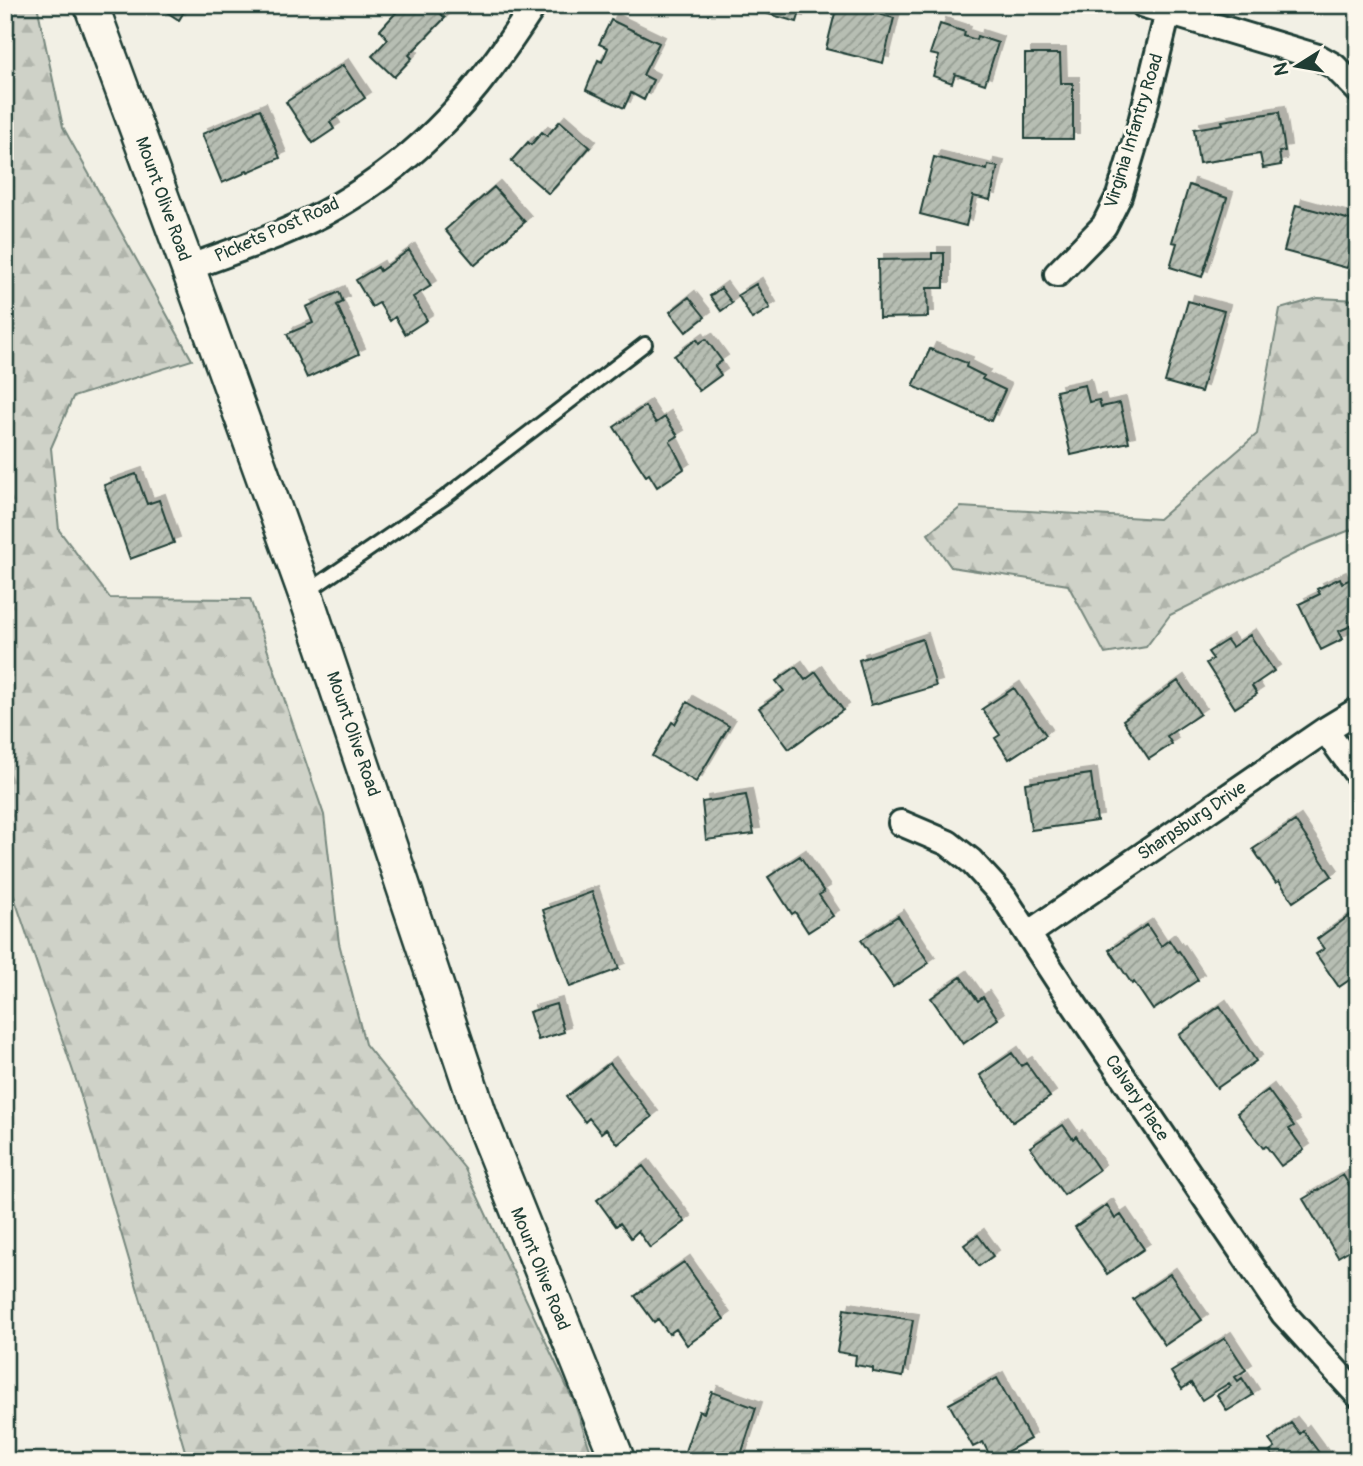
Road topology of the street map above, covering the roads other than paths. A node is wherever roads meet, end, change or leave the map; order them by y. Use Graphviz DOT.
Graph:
graph roads {
  1 [pos="91,5"];
  2 [pos="534,5"];
  3 [pos="1144,5"];
  4 [pos="1168,12"];
  5 [pos="1358,90"];
  6 [pos="188,268"];
  7 [pos="1057,274"];
  8 [pos="645,344"];
  9 [pos="305,593"];
  10 [pos="1358,710"];
  11 [pos="1325,730"];
  12 [pos="1358,775"];
  13 [pos="901,823"];
  14 [pos="1028,934"];
  15 [pos="1358,1395"];
  16 [pos="618,1461"];
  1 -- 6 [label="street, Mount Olive Road"];
  2 -- 6 [label="street, Pickets Post Road"];
  3 -- 4 [label="street"];
  4 -- 5 [label="street"];
  4 -- 7 [label="street, Virginia Infantry Road"];
  6 -- 9 [label="street, Mount Olive Road"];
  8 -- 9 [label="lane"];
  9 -- 16 [label="street, Mount Olive Road"];
  10 -- 11 [label="street, Sharpsburg Drive"];
  11 -- 12 [label="street"];
  11 -- 14 [label="street, Sharpsburg Drive"];
  13 -- 14 [label="street, Calvary Place"];
  14 -- 15 [label="street, Calvary Place"];
}
